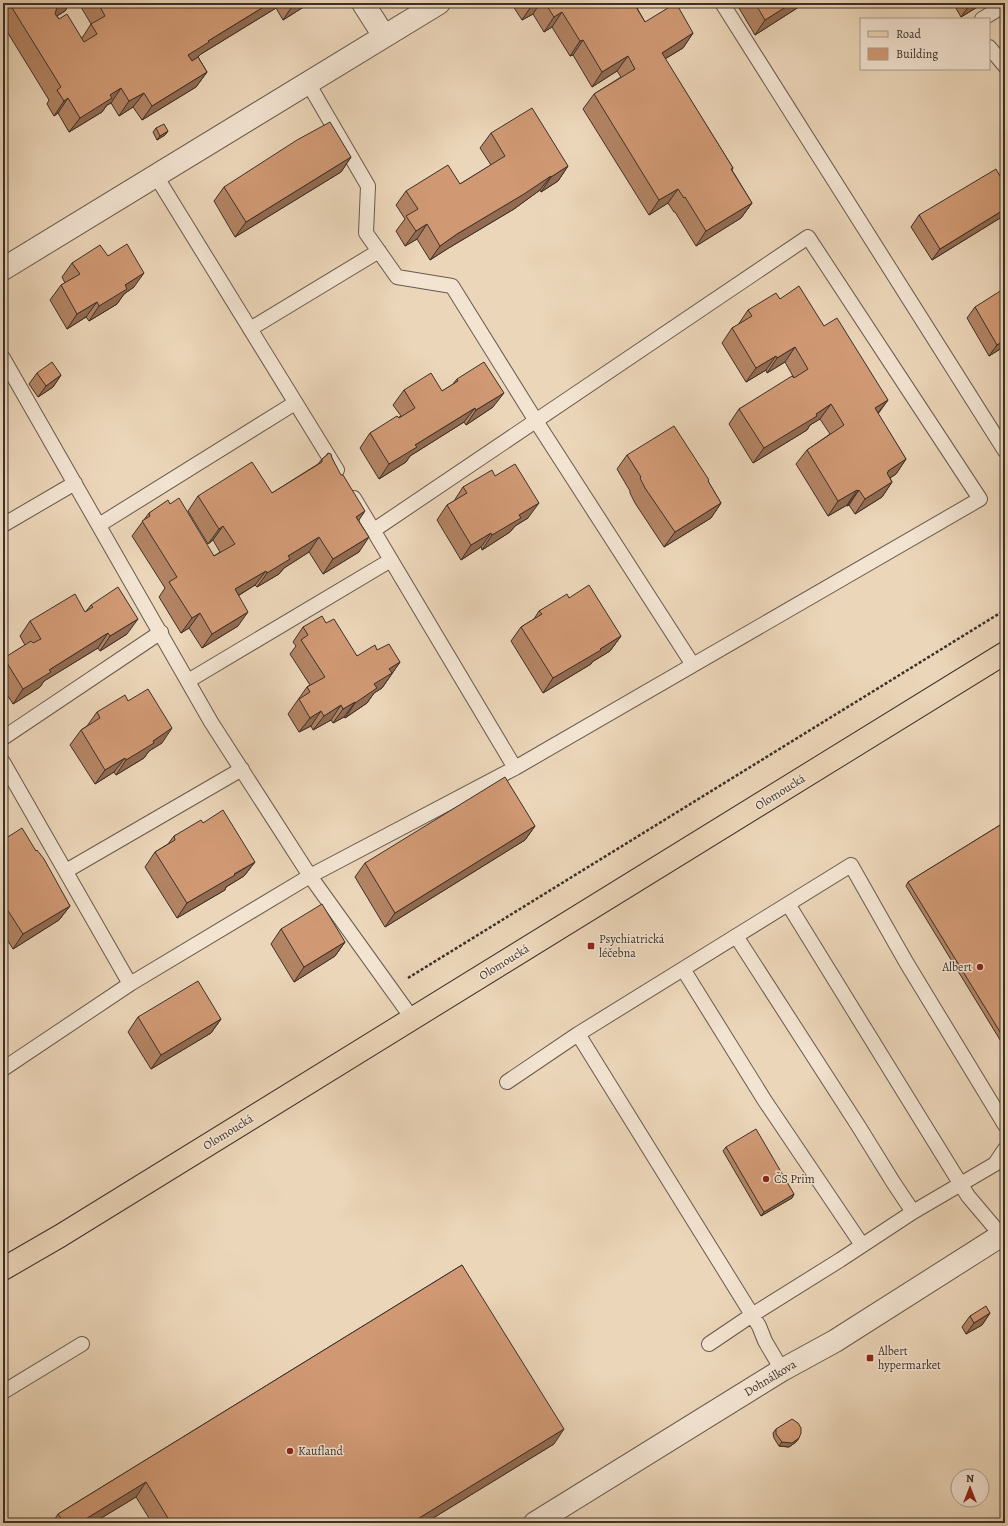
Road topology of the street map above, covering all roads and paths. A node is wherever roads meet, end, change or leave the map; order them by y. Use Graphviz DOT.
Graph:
graph roads {
  1 [pos="363,3"];
  2 [pos="438,3"];
  3 [pos="722,3"];
  4 [pos="1005,4"];
  5 [pos="984,18"];
  6 [pos="384,36"];
  7 [pos="990,48"];
  8 [pos="1005,66"];
  9 [pos="308,83"];
  10 [pos="156,176"];
  11 [pos="379,251"];
  12 [pos="3,270"];
  13 [pos="250,329"];
  14 [pos="3,358"];
  15 [pos="295,403"];
  16 [pos="536,421"];
  17 [pos="1005,452"];
  18 [pos="75,484"];
  19 [pos="99,525"];
  20 [pos="3,526"];
  21 [pos="374,530"];
  22 [pos="391,560"];
  23 [pos="1005,610"];
  24 [pos="161,632"];
  25 [pos="1005,653"];
  26 [pos="693,665"];
  27 [pos="188,681"];
  28 [pos="3,738"];
  29 [pos="3,762"];
  30 [pos="515,768"];
  31 [pos="242,769"];
  32 [pos="66,871"];
  33 [pos="310,876"];
  34 [pos="788,904"];
  35 [pos="736,936"];
  36 [pos="683,969"];
  37 [pos="130,984"];
  38 [pos="391,989"];
  39 [pos="412,1018"];
  40 [pos="578,1034"];
  41 [pos="3,1069"];
  42 [pos="507,1082"];
  43 [pos="1005,1125"];
  44 [pos="1005,1149"];
  45 [pos="961,1184"];
  46 [pos="913,1212"];
  47 [pos="1004,1237"];
  48 [pos="862,1245"];
  49 [pos="3,1270"];
  50 [pos="752,1315"];
  51 [pos="82,1344"];
  52 [pos="709,1344"];
  53 [pos="782,1370"];
  54 [pos="3,1392"];
  55 [pos="535,1523"];
  1 -- 6 [label="street"];
  2 -- 6 [label="street"];
  3 -- 17 [label="lane"];
  4 -- 5 [label="lane"];
  6 -- 9 [label="street"];
  7 -- 8 [label="lane"];
  9 -- 10 [label="street"];
  9 -- 11 [label="lane"];
  10 -- 12 [label="street"];
  10 -- 13 [label="lane"];
  11 -- 13 [label="lane"];
  11 -- 16 [label="lane"];
  13 -- 15 [label="lane"];
  14 -- 18 [label="lane"];
  15 -- 19 [label="lane"];
  15 -- 21 [label="lane"];
  16 -- 21 [label="lane"];
  16 -- 26 [label="lane"];
  16 -- 26 [label="lane"];
  18 -- 19 [label="lane"];
  18 -- 20 [label="lane"];
  19 -- 24 [label="lane"];
  21 -- 22 [label="lane"];
  22 -- 27 [label="lane"];
  22 -- 30 [label="lane"];
  23 -- 38 [label="path"];
  24 -- 27 [label="lane"];
  24 -- 28 [label="lane"];
  25 -- 39 [label="main road, Olomoucká"];
  26 -- 30 [label="lane"];
  27 -- 31 [label="lane"];
  29 -- 32 [label="lane"];
  30 -- 33 [label="lane"];
  31 -- 32 [label="lane"];
  31 -- 33 [label="lane"];
  32 -- 37 [label="lane"];
  33 -- 37 [label="lane"];
  33 -- 38 [label="lane"];
  34 -- 35 [label="lane"];
  34 -- 43 [label="lane"];
  34 -- 45 [label="lane"];
  35 -- 36 [label="lane"];
  35 -- 46 [label="lane"];
  36 -- 40 [label="lane"];
  36 -- 48 [label="lane"];
  37 -- 41 [label="lane"];
  38 -- 39 [label="lane"];
  39 -- 49 [label="main road, Olomoucká"];
  40 -- 42 [label="lane"];
  40 -- 50 [label="lane"];
  44 -- 45 [label="lane"];
  45 -- 46 [label="lane"];
  45 -- 47 [label="lane"];
  46 -- 48 [label="lane"];
  47 -- 53 [label="street, Dohnálkova"];
  48 -- 50 [label="lane"];
  50 -- 52 [label="lane"];
  50 -- 53 [label="lane"];
  51 -- 54 [label="lane"];
  53 -- 55 [label="street, Dohnálkova"];
}
